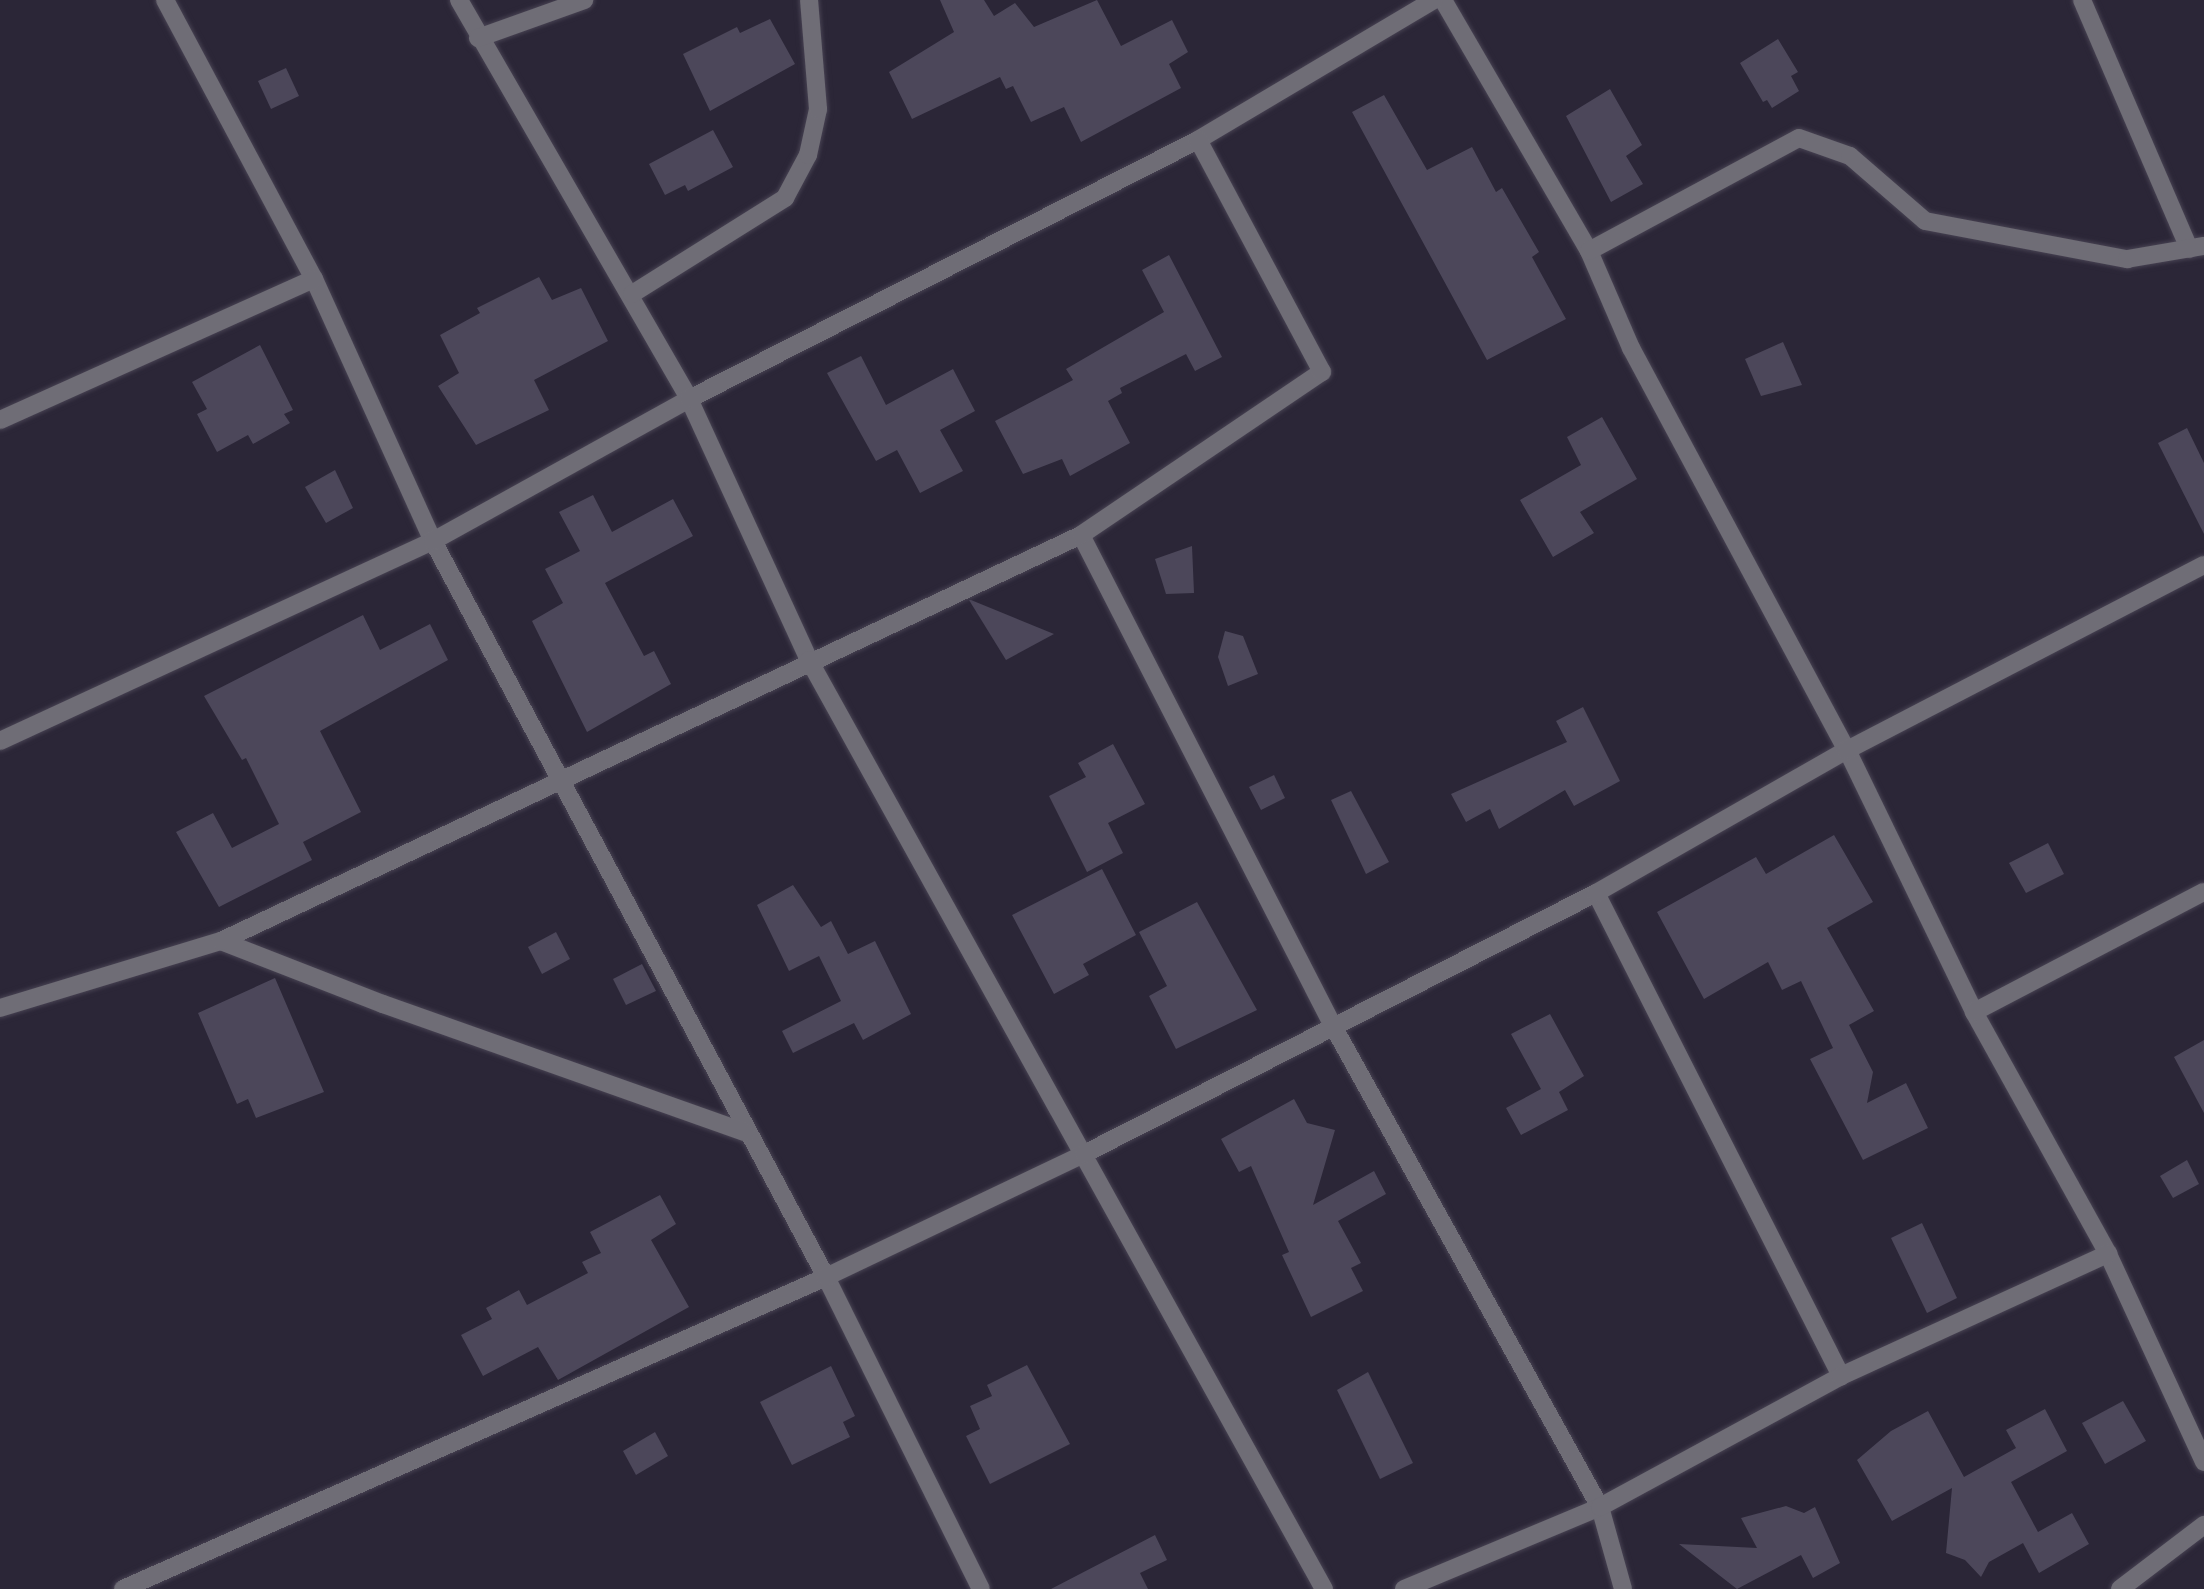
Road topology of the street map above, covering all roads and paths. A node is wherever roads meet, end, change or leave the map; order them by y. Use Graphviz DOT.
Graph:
graph roads {
  1 [pos="165,0"];
  2 [pos="459,0"];
  3 [pos="584,0"];
  4 [pos="809,0"];
  5 [pos="1434,0"];
  6 [pos="1443,0"];
  7 [pos="2082,0"];
  8 [pos="478,38"];
  9 [pos="1198,140"];
  10 [pos="2197,247"];
  11 [pos="1589,251"];
  12 [pos="314,279"];
  13 [pos="632,294"];
  14 [pos="689,399"];
  15 [pos="0,420"];
  16 [pos="1081,535"];
  17 [pos="433,541"];
  18 [pos="2204,565"];
  19 [pos="809,660"];
  20 [pos="0,741"];
  21 [pos="1847,750"];
  22 [pos="562,781"];
  23 [pos="2204,892"];
  24 [pos="1596,893"];
  25 [pos="221,941"];
  26 [pos="0,1008"];
  27 [pos="1974,1012"];
  28 [pos="1333,1026"];
  29 [pos="745,1132"];
  30 [pos="1084,1154"];
  31 [pos="2108,1254"];
  32 [pos="826,1277"];
  33 [pos="1841,1376"];
  34 [pos="2204,1461"];
  35 [pos="1600,1507"];
  36 [pos="2204,1525"];
  37 [pos="123,1589"];
  38 [pos="981,1589"];
  39 [pos="1324,1589"];
  40 [pos="1404,1589"];
  41 [pos="1623,1589"];
  42 [pos="2120,1589"];
  1 -- 12 [label="street"];
  2 -- 8 [label="street"];
  3 -- 8 [label="street"];
  4 -- 13 [label="street"];
  5 -- 9 [label="street"];
  6 -- 11 [label="street"];
  7 -- 10 [label="street"];
  8 -- 13 [label="street"];
  9 -- 14 [label="street"];
  9 -- 16 [label="street"];
  10 -- 11 [label="street"];
  11 -- 21 [label="street"];
  12 -- 15 [label="street"];
  12 -- 17 [label="street"];
  13 -- 14 [label="street"];
  14 -- 17 [label="street"];
  14 -- 19 [label="street"];
  16 -- 19 [label="street"];
  16 -- 28 [label="street"];
  17 -- 20 [label="street"];
  17 -- 22 [label="street"];
  18 -- 21 [label="street"];
  19 -- 22 [label="street"];
  19 -- 30 [label="street"];
  21 -- 24 [label="street"];
  21 -- 27 [label="street"];
  22 -- 25 [label="street"];
  22 -- 29 [label="street"];
  23 -- 27 [label="street"];
  24 -- 28 [label="street"];
  24 -- 33 [label="street"];
  25 -- 26 [label="street"];
  25 -- 29 [label="street"];
  27 -- 31 [label="street"];
  28 -- 30 [label="street"];
  28 -- 35 [label="street"];
  29 -- 32 [label="street"];
  30 -- 32 [label="street"];
  30 -- 39 [label="street"];
  31 -- 33 [label="street"];
  31 -- 34 [label="street"];
  32 -- 37 [label="street"];
  32 -- 38 [label="street"];
  33 -- 35 [label="street"];
  35 -- 40 [label="street"];
  35 -- 41 [label="street"];
  36 -- 42 [label="street"];
}
